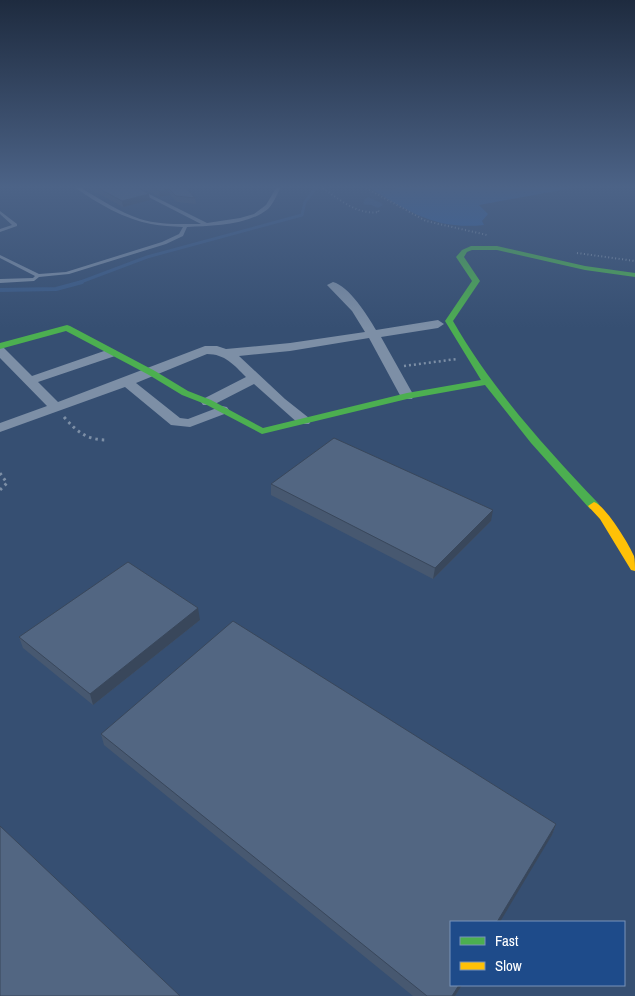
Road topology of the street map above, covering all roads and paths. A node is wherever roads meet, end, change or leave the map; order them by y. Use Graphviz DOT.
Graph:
graph roads {
  1 [pos="181,234"];
  2 [pos="485,234"];
  3 [pos="492,236"];
  4 [pos="573,252"];
  5 [pos="0,256"];
  6 [pos="635,261"];
  7 [pos="635,275"];
  8 [pos="38,276"];
  9 [pos="0,282"];
  10 [pos="333,285"];
  11 [pos="438,324"];
  12 [pos="372,333"];
  13 [pos="0,346"];
  14 [pos="0,352"];
  15 [pos="111,353"];
  16 [pos="226,353"];
  17 [pos="470,358"];
  18 [pos="391,368"];
  19 [pos="152,373"];
  20 [pos="255,378"];
  21 [pos="29,381"];
  22 [pos="127,382"];
  23 [pos="486,382"];
  24 [pos="407,396"];
  25 [pos="208,402"];
  26 [pos="56,408"];
  27 [pos="222,410"];
  28 [pos="304,421"];
  29 [pos="0,428"];
  30 [pos="107,440"];
  31 [pos="0,473"];
  32 [pos="0,490"];
  33 [pos="635,567"];
  1 -- 8 [label="lane"];
  2 -- 3 [label="path"];
  4 -- 6 [label="path"];
  5 -- 8 [label="lane"];
  7 -- 17 [label="street"];
  8 -- 9 [label="lane"];
  10 -- 12 [label="street"];
  11 -- 12 [label="street"];
  12 -- 16 [label="street"];
  12 -- 18 [label="street"];
  13 -- 15 [label="street"];
  14 -- 21 [label="street"];
  15 -- 19 [label="street"];
  15 -- 21 [label="street"];
  16 -- 19 [label="street"];
  16 -- 20 [label="street"];
  17 -- 18 [label="path"];
  17 -- 23 [label="street"];
  18 -- 24 [label="street"];
  19 -- 22 [label="street"];
  19 -- 25 [label="street"];
  20 -- 25 [label="street"];
  20 -- 28 [label="street"];
  21 -- 26 [label="street"];
  22 -- 26 [label="street"];
  22 -- 27 [label="street"];
  23 -- 24 [label="street"];
  23 -- 33 [label="street"];
  24 -- 28 [label="street"];
  25 -- 27 [label="street"];
  26 -- 29 [label="street"];
  26 -- 30 [label="path"];
  27 -- 28 [label="street"];
  31 -- 32 [label="path"];
}
